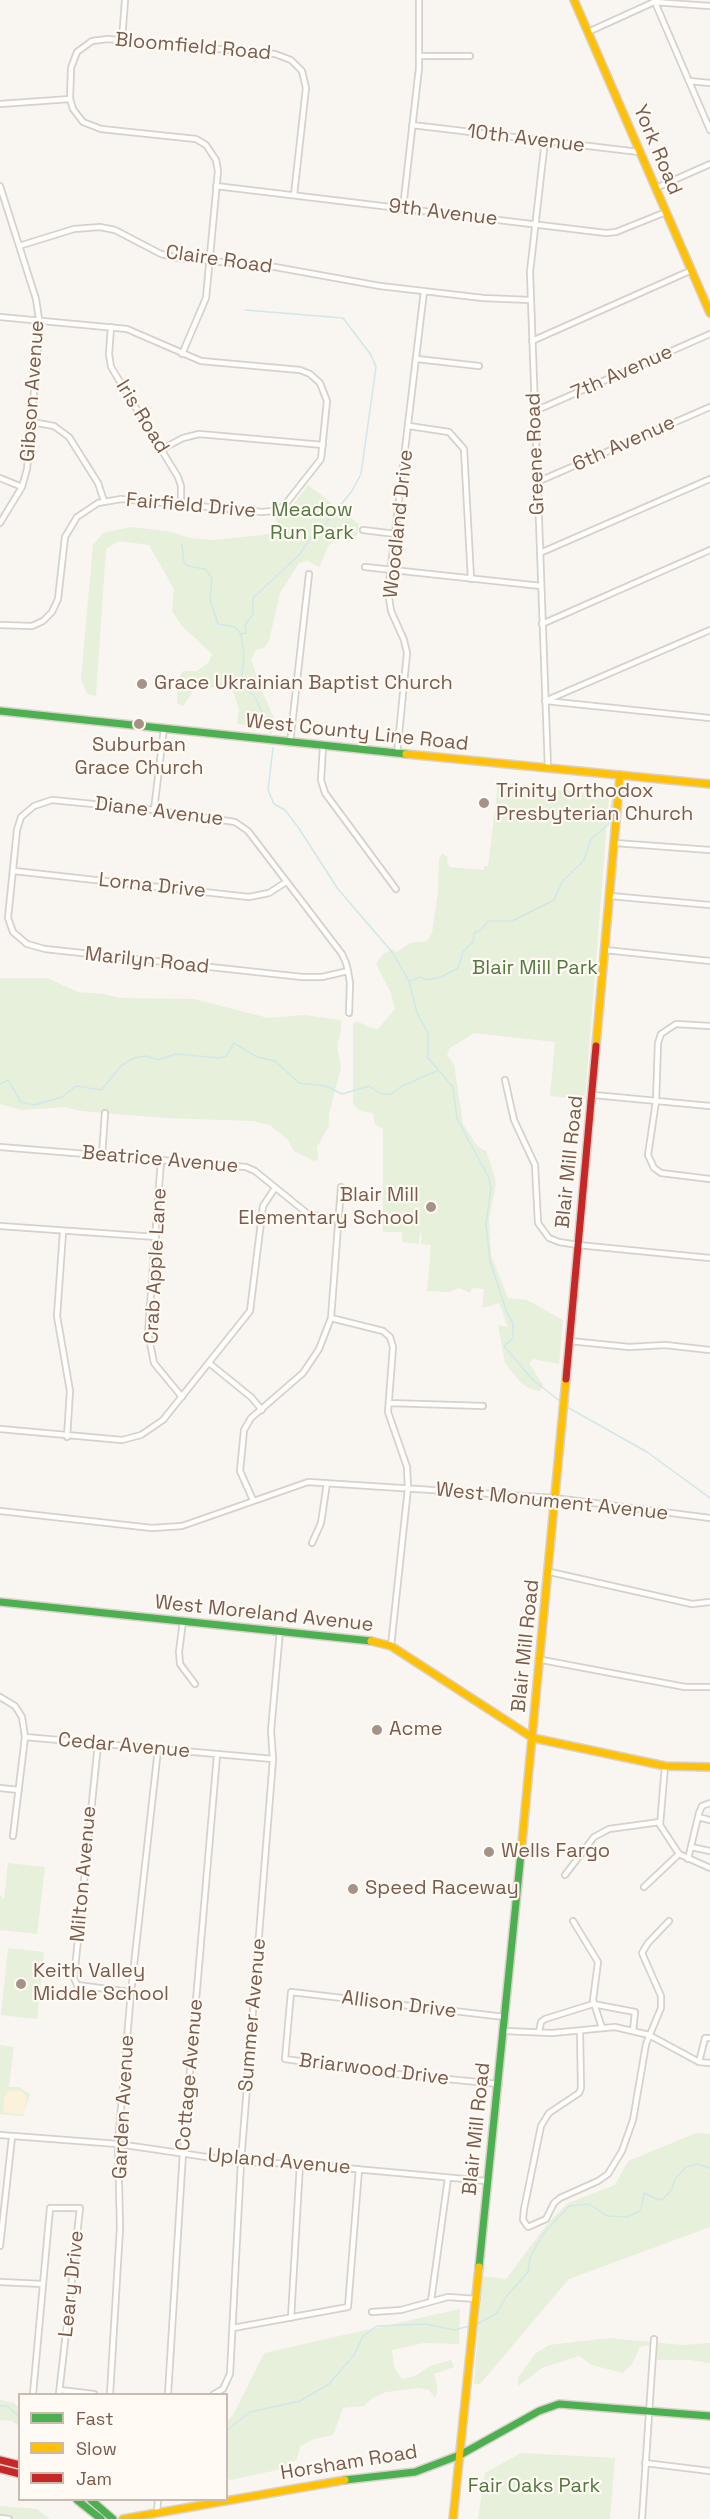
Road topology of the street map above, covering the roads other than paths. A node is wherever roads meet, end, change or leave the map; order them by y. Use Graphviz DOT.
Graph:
graph roads {
  1 [pos="125,0"];
  2 [pos="419,0"];
  3 [pos="574,0"];
  4 [pos="654,1"];
  5 [pos="710,6"];
  6 [pos="588,32"];
  7 [pos="122,40"];
  8 [pos="419,56"];
  9 [pos="470,56"];
  10 [pos="689,81"];
  11 [pos="710,83"];
  12 [pos="70,99"];
  13 [pos="0,104"];
  14 [pos="412,125"];
  15 [pos="710,130"];
  16 [pos="545,140"];
  17 [pos="640,152"];
  18 [pos="710,164"];
  19 [pos="0,186"];
  20 [pos="216,186"];
  21 [pos="656,188"];
  22 [pos="294,195"];
  23 [pos="6,206"];
  24 [pos="0,208"];
  25 [pos="403,208"];
  26 [pos="666,212"];
  27 [pos="535,224"];
  28 [pos="20,246"];
  29 [pos="209,261"];
  30 [pos="692,270"];
  31 [pos="424,291"];
  32 [pos="530,300"];
  33 [pos="710,313"];
  34 [pos="0,317"];
  35 [pos="40,321"];
  36 [pos="111,327"];
  37 [pos="710,334"];
  38 [pos="532,341"];
  39 [pos="182,354"];
  40 [pos="417,359"];
  41 [pos="479,366"];
  42 [pos="710,406"];
  43 [pos="535,411"];
  44 [pos="32,422"];
  45 [pos="409,426"];
  46 [pos="323,445"];
  47 [pos="162,449"];
  48 [pos="0,478"];
  49 [pos="710,479"];
  50 [pos="537,482"];
  51 [pos="22,487"];
  52 [pos="104,501"];
  53 [pos="181,505"];
  54 [pos="0,523"];
  55 [pos="363,530"];
  56 [pos="396,534"];
  57 [pos="710,550"];
  58 [pos="540,553"];
  59 [pos="365,567"];
  60 [pos="391,569"];
  61 [pos="309,574"];
  62 [pos="471,579"];
  63 [pos="541,586"];
  64 [pos="542,624"];
  65 [pos="0,625"];
  66 [pos="710,630"];
  67 [pos="545,702"];
  68 [pos="0,711"];
  69 [pos="710,712"];
  70 [pos="699,717"];
  71 [pos="710,718"];
  72 [pos="164,728"];
  73 [pos="290,743"];
  74 [pos="324,746"];
  75 [pos="397,754"];
  76 [pos="548,769"];
  77 [pos="620,775"];
  78 [pos="710,784"];
  79 [pos="154,810"];
  80 [pos="615,843"];
  81 [pos="710,850"];
  82 [pos="14,871"];
  83 [pos="286,882"];
  84 [pos="396,889"];
  85 [pos="610,896"];
  86 [pos="710,905"];
  87 [pos="605,951"];
  88 [pos="710,961"];
  89 [pos="348,971"];
  90 [pos="349,1013"];
  91 [pos="710,1026"];
  92 [pos="505,1080"];
  93 [pos="594,1095"];
  94 [pos="656,1101"];
  95 [pos="710,1106"];
  96 [pos="105,1113"];
  97 [pos="0,1147"];
  98 [pos="102,1155"];
  99 [pos="161,1160"];
  100 [pos="710,1179"];
  101 [pos="341,1187"];
  102 [pos="275,1188"];
  103 [pos="340,1220"];
  104 [pos="0,1226"];
  105 [pos="63,1232"];
  106 [pos="156,1237"];
  107 [pos="578,1245"];
  108 [pos="710,1258"];
  109 [pos="331,1318"];
  110 [pos="570,1341"];
  111 [pos="710,1350"];
  112 [pos="209,1363"];
  113 [pos="182,1397"];
  114 [pos="389,1403"];
  115 [pos="483,1406"];
  116 [pos="262,1410"];
  117 [pos="0,1429"];
  118 [pos="68,1437"];
  119 [pos="327,1483"];
  120 [pos="408,1488"];
  121 [pos="555,1498"];
  122 [pos="253,1500"];
  123 [pos="0,1511"];
  124 [pos="710,1518"];
  125 [pos="312,1543"];
  126 [pos="550,1572"];
  127 [pos="0,1602"];
  128 [pos="710,1602"];
  129 [pos="183,1621"];
  130 [pos="280,1630"];
  131 [pos="391,1646"];
  132 [pos="542,1660"];
  133 [pos="195,1684"];
  134 [pos="710,1687"];
  135 [pos="0,1697"];
  136 [pos="26,1737"];
  137 [pos="532,1738"];
  138 [pos="98,1744"];
  139 [pos="158,1749"];
  140 [pos="217,1755"];
  141 [pos="273,1759"];
  142 [pos="665,1766"];
  143 [pos="710,1767"];
  144 [pos="0,1788"];
  145 [pos="19,1790"];
  146 [pos="710,1803"];
  147 [pos="698,1817"];
  148 [pos="710,1820"];
  149 [pos="660,1822"];
  150 [pos="13,1836"];
  151 [pos="691,1847"];
  152 [pos="710,1851"];
  153 [pos="679,1854"];
  154 [pos="688,1858"];
  155 [pos="710,1868"];
  156 [pos="565,1875"];
  157 [pos="644,1887"];
  158 [pos="573,1921"];
  159 [pos="669,1921"];
  160 [pos="131,1992"];
  161 [pos="593,2004"];
  162 [pos="507,2017"];
  163 [pos="602,2028"];
  164 [pos="505,2031"];
  165 [pos="580,2031"];
  166 [pos="633,2031"];
  167 [pos="539,2032"];
  168 [pos="649,2035"];
  169 [pos="710,2038"];
  170 [pos="285,2060"];
  171 [pos="699,2062"];
  172 [pos="710,2062"];
  173 [pos="499,2084"];
  174 [pos="0,2135"];
  175 [pos="12,2137"];
  176 [pos="118,2144"];
  177 [pos="183,2152"];
  178 [pos="241,2162"];
  179 [pos="300,2164"];
  180 [pos="359,2169"];
  181 [pos="448,2178"];
  182 [pos="487,2181"];
  183 [pos="2,2194"];
  184 [pos="0,2246"];
  185 [pos="0,2282"];
  186 [pos="44,2284"];
  187 [pos="477,2299"];
  188 [pos="431,2301"];
  189 [pos="372,2312"];
  190 [pos="291,2319"];
  191 [pos="233,2328"];
  192 [pos="654,2339"];
  193 [pos="60,2392"];
  194 [pos="33,2393"];
  195 [pos="77,2393"];
  196 [pos="110,2393"];
  197 [pos="168,2393"];
  198 [pos="216,2393"];
  199 [pos="649,2410"];
  200 [pos="710,2416"];
  201 [pos="460,2455"];
  202 [pos="0,2460"];
  203 [pos="645,2463"];
  204 [pos="18,2464"];
  205 [pos="0,2469"];
  206 [pos="710,2471"];
  207 [pos="18,2474"];
  208 [pos="228,2500"];
  209 [pos="79,2501"];
  210 [pos="93,2501"];
  211 [pos="158,2501"];
  212 [pos="220,2501"];
  213 [pos="157,2512"];
  214 [pos="0,2518"];
  215 [pos="9,2519"];
  216 [pos="101,2519"];
  217 [pos="113,2519"];
  218 [pos="123,2519"];
  219 [pos="453,2519"];
  220 [pos="642,2519"];
  1 -- 7 [label="street"];
  2 -- 8 [label="street"];
  3 -- 6 [label="main road, York Road"];
  4 -- 5 [label="street"];
  4 -- 6 [label="street"];
  4 -- 10 [label="street"];
  6 -- 17 [label="main road, York Road"];
  7 -- 12 [label="street, Bloomfield Road"];
  7 -- 22 [label="street, Bloomfield Road"];
  8 -- 9 [label="street"];
  8 -- 14 [label="street"];
  10 -- 11 [label="street"];
  10 -- 15 [label="street"];
  12 -- 13 [label="street"];
  12 -- 20 [label="street"];
  14 -- 16 [label="street, 10th Avenue"];
  14 -- 25 [label="street"];
  16 -- 17 [label="street, 10th Avenue"];
  16 -- 27 [label="street, Greene Road"];
  17 -- 21 [label="main road, York Road"];
  18 -- 21 [label="street"];
  19 -- 23 [label="street, Gibson Avenue"];
  20 -- 22 [label="street, 9th Avenue"];
  20 -- 29 [label="street"];
  21 -- 26 [label="main road, York Road"];
  22 -- 25 [label="street, 9th Avenue"];
  23 -- 24 [label="street"];
  23 -- 28 [label="street, Gibson Avenue"];
  25 -- 27 [label="street, 9th Avenue"];
  26 -- 27 [label="street, 9th Avenue"];
  26 -- 30 [label="main road, York Road"];
  27 -- 32 [label="street, Greene Road"];
  28 -- 29 [label="street, Claire Road"];
  28 -- 35 [label="street, Gibson Avenue"];
  29 -- 31 [label="street, Claire Road"];
  29 -- 39 [label="street"];
  30 -- 33 [label="main road, York Road"];
  30 -- 38 [label="street"];
  31 -- 32 [label="street, Claire Road"];
  31 -- 40 [label="street, Woodland Drive"];
  32 -- 38 [label="street, Greene Road"];
  34 -- 35 [label="street, Fairfield Drive"];
  35 -- 36 [label="street, Fairfield Drive"];
  35 -- 44 [label="street, Gibson Avenue"];
  36 -- 39 [label="street, Fairfield Drive"];
  36 -- 47 [label="street, Iris Road"];
  37 -- 43 [label="street, 7th Avenue"];
  38 -- 43 [label="street, Greene Road"];
  39 -- 46 [label="street, Fairfield Drive"];
  40 -- 41 [label="street"];
  40 -- 45 [label="street, Woodland Drive"];
  42 -- 50 [label="street, 6th Avenue"];
  43 -- 50 [label="street, Greene Road"];
  44 -- 51 [label="street, Gibson Avenue"];
  44 -- 52 [label="street"];
  45 -- 56 [label="street, Woodland Drive"];
  45 -- 62 [label="street"];
  46 -- 47 [label="street"];
  46 -- 53 [label="street, Fairfield Drive"];
  47 -- 53 [label="street, Iris Road"];
  48 -- 51 [label="street"];
  49 -- 58 [label="street"];
  50 -- 58 [label="street, Greene Road"];
  51 -- 54 [label="street, Gibson Avenue"];
  52 -- 53 [label="street, Fairfield Drive"];
  52 -- 65 [label="street, Fairfield Drive"];
  55 -- 56 [label="street"];
  56 -- 60 [label="street, Woodland Drive"];
  57 -- 64 [label="street"];
  58 -- 63 [label="street, Greene Road"];
  59 -- 60 [label="street"];
  60 -- 62 [label="street"];
  60 -- 75 [label="street, Woodland Drive"];
  61 -- 73 [label="street"];
  62 -- 63 [label="street"];
  63 -- 64 [label="street, Greene Road"];
  64 -- 67 [label="street, Greene Road"];
  66 -- 67 [label="street"];
  67 -- 70 [label="street"];
  67 -- 76 [label="street, Greene Road"];
  68 -- 72 [label="main road, West County Line Road"];
  69 -- 70 [label="street"];
  70 -- 71 [label="street"];
  72 -- 73 [label="main road, West County Line Road"];
  72 -- 79 [label="street"];
  73 -- 74 [label="main road, West County Line Road"];
  74 -- 75 [label="main road, West County Line Road"];
  74 -- 84 [label="street"];
  75 -- 76 [label="main road, West County Line Road"];
  76 -- 77 [label="main road, West County Line Road"];
  77 -- 78 [label="main road, West County Line Road"];
  77 -- 80 [label="main road, Blair Mill Road"];
  79 -- 82 [label="street, Diane Avenue"];
  79 -- 83 [label="street, Diane Avenue"];
  80 -- 81 [label="street"];
  80 -- 85 [label="main road, Blair Mill Road"];
  82 -- 83 [label="street, Lorna Drive"];
  82 -- 89 [label="street, Marilyn Road"];
  83 -- 89 [label="street, Diane Avenue"];
  85 -- 86 [label="street"];
  85 -- 87 [label="main road, Blair Mill Road"];
  87 -- 88 [label="street"];
  87 -- 93 [label="main road, Blair Mill Road"];
  89 -- 90 [label="street, Diane Avenue"];
  91 -- 94 [label="street"];
  92 -- 107 [label="street"];
  93 -- 94 [label="street"];
  93 -- 107 [label="main road, Blair Mill Road"];
  94 -- 95 [label="street"];
  94 -- 100 [label="street"];
  96 -- 98 [label="street"];
  97 -- 98 [label="street, Beatrice Avenue"];
  98 -- 99 [label="street, Beatrice Avenue"];
  99 -- 102 [label="street, Beatrice Avenue"];
  99 -- 106 [label="street, Crab Apple Lane"];
  101 -- 103 [label="street"];
  102 -- 103 [label="street, Beatrice Avenue"];
  102 -- 112 [label="street"];
  103 -- 109 [label="street"];
  104 -- 105 [label="street"];
  105 -- 106 [label="street"];
  105 -- 118 [label="street"];
  106 -- 113 [label="street, Crab Apple Lane"];
  107 -- 108 [label="street"];
  107 -- 110 [label="main road, Blair Mill Road"];
  109 -- 114 [label="street"];
  109 -- 116 [label="street"];
  110 -- 111 [label="street"];
  110 -- 121 [label="main road, Blair Mill Road"];
  112 -- 113 [label="street"];
  112 -- 116 [label="street"];
  113 -- 118 [label="street"];
  114 -- 115 [label="street"];
  114 -- 120 [label="street"];
  116 -- 122 [label="street"];
  117 -- 118 [label="street"];
  119 -- 120 [label="street"];
  119 -- 122 [label="street"];
  119 -- 125 [label="street"];
  120 -- 121 [label="street, West Monument Avenue"];
  120 -- 131 [label="street, West Monument Avenue"];
  121 -- 124 [label="street, West Monument Avenue"];
  121 -- 126 [label="main road, Blair Mill Road"];
  122 -- 123 [label="street"];
  126 -- 128 [label="street"];
  126 -- 132 [label="main road, Blair Mill Road"];
  127 -- 129 [label="main road, West Moreland Avenue"];
  129 -- 130 [label="main road, West Moreland Avenue"];
  129 -- 133 [label="street"];
  130 -- 131 [label="main road, West Moreland Avenue"];
  130 -- 141 [label="street, Summer Avenue"];
  131 -- 137 [label="main road, West Moreland Avenue"];
  132 -- 134 [label="street"];
  132 -- 137 [label="main road, Blair Mill Road"];
  135 -- 136 [label="street"];
  136 -- 138 [label="street, Cedar Avenue"];
  136 -- 145 [label="street"];
  137 -- 142 [label="main road, West Moreland Avenue"];
  137 -- 162 [label="main road, Blair Mill Road"];
  138 -- 139 [label="street, Cedar Avenue"];
  138 -- 160 [label="street, Milton Avenue"];
  139 -- 140 [label="street, Cedar Avenue"];
  139 -- 160 [label="street, Garden Avenue"];
  140 -- 141 [label="street, Cedar Avenue"];
  140 -- 177 [label="street, Cottage Avenue"];
  141 -- 178 [label="street, Summer Avenue"];
  142 -- 143 [label="main road, West Moreland Avenue"];
  142 -- 149 [label="street"];
  144 -- 145 [label="street"];
  145 -- 150 [label="street"];
  146 -- 147 [label="street"];
  147 -- 148 [label="street"];
  147 -- 151 [label="street"];
  149 -- 153 [label="street"];
  149 -- 156 [label="street"];
  151 -- 152 [label="street"];
  151 -- 154 [label="street"];
  153 -- 154 [label="street"];
  153 -- 157 [label="street"];
  154 -- 155 [label="street"];
  158 -- 161 [label="street"];
  159 -- 168 [label="street"];
  160 -- 176 [label="street, Garden Avenue"];
  161 -- 163 [label="street"];
  161 -- 166 [label="street"];
  161 -- 167 [label="street"];
  162 -- 164 [label="main road, Blair Mill Road"];
  162 -- 170 [label="street, Allison Drive"];
  163 -- 165 [label="street"];
  163 -- 166 [label="street"];
  164 -- 167 [label="street"];
  164 -- 173 [label="main road, Blair Mill Road"];
  165 -- 167 [label="street"];
  165 -- 168 [label="street"];
  166 -- 168 [label="street"];
  168 -- 171 [label="street"];
  169 -- 171 [label="street"];
  170 -- 173 [label="street, Briarwood Drive"];
  171 -- 172 [label="street"];
  173 -- 182 [label="main road, Blair Mill Road"];
  174 -- 175 [label="street, Upland Avenue"];
  175 -- 176 [label="street, Upland Avenue"];
  175 -- 183 [label="street"];
  176 -- 177 [label="street, Upland Avenue"];
  176 -- 196 [label="street, Garden Avenue"];
  177 -- 178 [label="street, Upland Avenue"];
  177 -- 197 [label="street, Cottage Avenue"];
  178 -- 179 [label="street, Upland Avenue"];
  178 -- 191 [label="street, Summer Avenue"];
  179 -- 180 [label="street, Upland Avenue"];
  179 -- 190 [label="street"];
  180 -- 181 [label="street, Upland Avenue"];
  180 -- 190 [label="street"];
  181 -- 182 [label="street, Upland Avenue"];
  181 -- 188 [label="street"];
  182 -- 187 [label="main road, Blair Mill Road"];
  183 -- 184 [label="street"];
  185 -- 186 [label="street, Leary Drive"];
  186 -- 193 [label="street, Leary Drive"];
  186 -- 194 [label="street, Leary Drive"];
  187 -- 188 [label="street"];
  187 -- 201 [label="main road, Blair Mill Road"];
  188 -- 189 [label="street"];
  190 -- 191 [label="street"];
  191 -- 198 [label="street, Summer Avenue"];
  192 -- 199 [label="street"];
  193 -- 195 [label="street"];
  199 -- 200 [label="main road, Horsham Road"];
  199 -- 201 [label="main road, Horsham Road"];
  199 -- 203 [label="street"];
  201 -- 208 [label="main road, Horsham Road"];
  201 -- 219 [label="main road, Blair Mill Road"];
  202 -- 204 [label="main road"];
  203 -- 206 [label="street"];
  203 -- 220 [label="street"];
  205 -- 207 [label="main road"];
  209 -- 216 [label="main road"];
  210 -- 217 [label="main road"];
  211 -- 213 [label="street"];
  212 -- 213 [label="main road, Horsham Road"];
  213 -- 218 [label="main road, Horsham Road"];
  214 -- 215 [label="street"];
}
